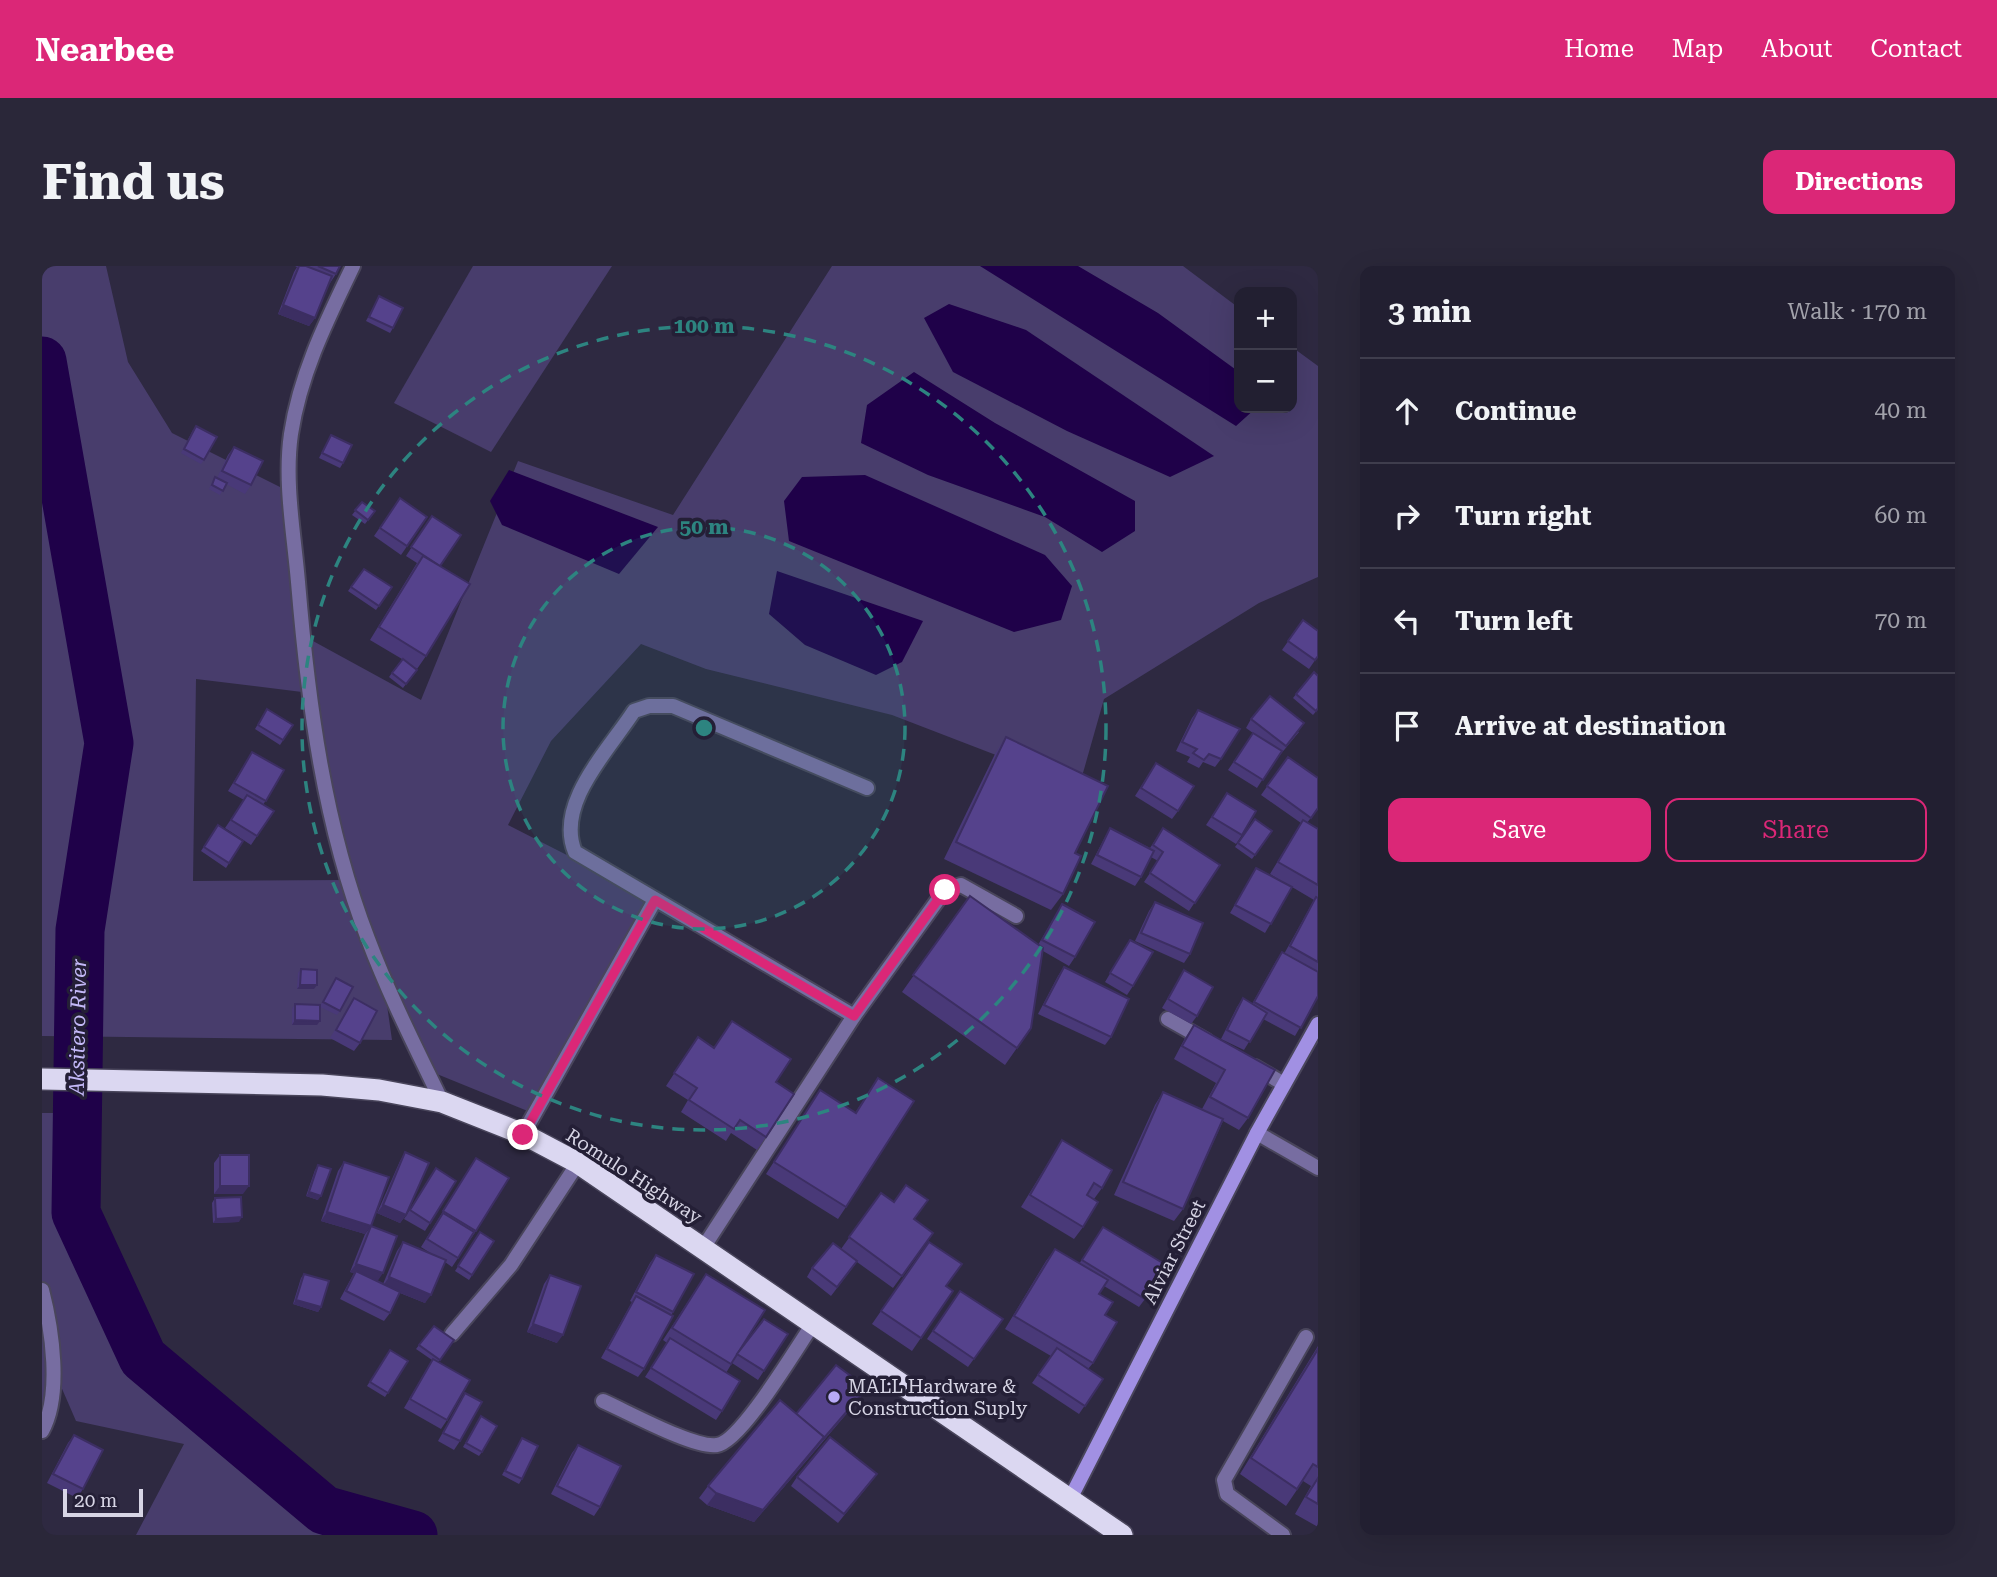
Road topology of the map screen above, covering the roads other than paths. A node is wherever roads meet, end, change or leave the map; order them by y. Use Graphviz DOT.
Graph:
graph roads {
  1 [pos="353,266"];
  2 [pos="867,788"];
  3 [pos="655,900"];
  4 [pos="1016,916"];
  5 [pos="854,1016"];
  6 [pos="1168,1019"];
  7 [pos="1318,1024"];
  8 [pos="42,1079"];
  9 [pos="1284,1084"];
  10 [pos="442,1102"];
  11 [pos="1257,1133"];
  12 [pos="523,1135"];
  13 [pos="579,1163"];
  14 [pos="1318,1168"];
  15 [pos="703,1248"];
  16 [pos="42,1290"];
  17 [pos="813,1324"];
  18 [pos="452,1334"];
  19 [pos="1306,1337"];
  20 [pos="603,1401"];
  21 [pos="42,1431"];
  22 [pos="1069,1501"];
  23 [pos="1267,1531"];
  24 [pos="1122,1535"];
  25 [pos="1283,1535"];
  1 -- 10 [label="street"];
  2 -- 3 [label="street"];
  3 -- 5 [label="street"];
  3 -- 12 [label="street"];
  4 -- 5 [label="street"];
  5 -- 15 [label="street"];
  6 -- 9 [label="street"];
  7 -- 9 [label="street, Alviar Street"];
  8 -- 10 [label="highway, Romulo Highway"];
  9 -- 11 [label="street, Alviar Street"];
  10 -- 12 [label="highway, Romulo Highway"];
  11 -- 14 [label="street"];
  11 -- 22 [label="street, Alviar Street"];
  12 -- 13 [label="highway, Romulo Highway"];
  13 -- 15 [label="highway, Romulo Highway"];
  13 -- 18 [label="street"];
  15 -- 17 [label="highway, Romulo Highway"];
  16 -- 21 [label="street"];
  17 -- 20 [label="street"];
  17 -- 22 [label="highway, Romulo Highway"];
  19 -- 23 [label="street"];
  22 -- 24 [label="highway, Romulo Highway"];
  23 -- 25 [label="street"];
}
